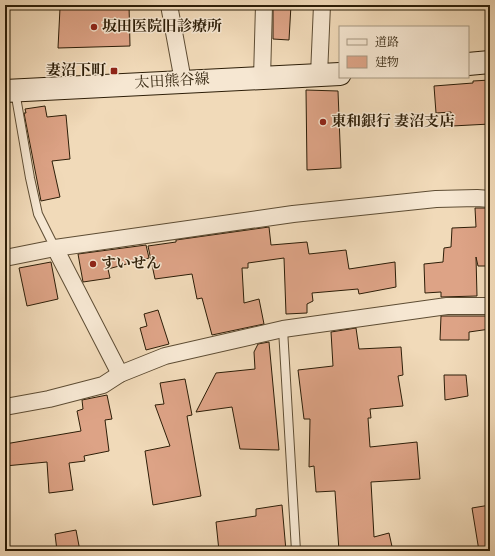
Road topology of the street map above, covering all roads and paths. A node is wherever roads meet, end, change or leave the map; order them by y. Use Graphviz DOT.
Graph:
graph roads {
  1 [pos="169,5"];
  2 [pos="264,5"];
  3 [pos="322,5"];
  4 [pos="490,62"];
  5 [pos="469,64"];
  6 [pos="329,75"];
  7 [pos="262,78"];
  8 [pos="183,82"];
  9 [pos="10,91"];
  10 [pos="490,199"];
  11 [pos="55,248"];
  12 [pos="5,258"];
  13 [pos="490,306"];
  14 [pos="283,328"];
  15 [pos="120,374"];
  16 [pos="5,407"];
  17 [pos="296,551"];
  1 -- 8 [label="street"];
  2 -- 7 [label="street"];
  3 -- 6 [label="street"];
  4 -- 5 [label="main road"];
  6 -- 7 [label="main road, 太田熊谷線"];
  7 -- 8 [label="main road, 太田熊谷線"];
  8 -- 9 [label="main road, 太田熊谷線"];
  9 -- 11 [label="lane"];
  10 -- 11 [label="street"];
  11 -- 12 [label="street"];
  11 -- 15 [label="street"];
  13 -- 14 [label="street"];
  14 -- 15 [label="street"];
  14 -- 17 [label="lane"];
  15 -- 16 [label="street"];
}
